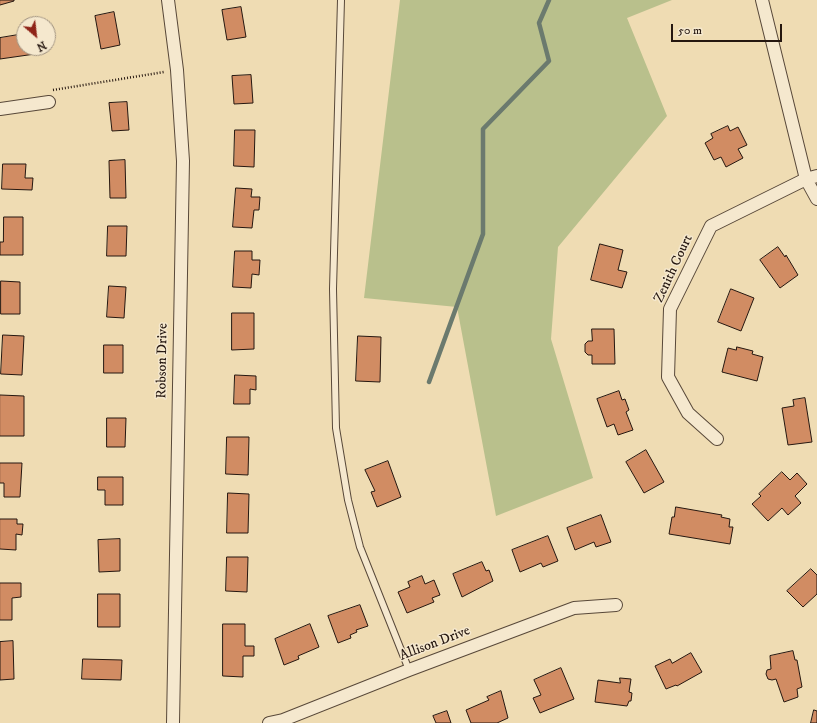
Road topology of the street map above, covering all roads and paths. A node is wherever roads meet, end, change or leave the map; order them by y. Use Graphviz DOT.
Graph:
graph roads {
  1 [pos="168,0"];
  2 [pos="341,0"];
  3 [pos="762,0"];
  4 [pos="178,70"];
  5 [pos="49,102"];
  6 [pos="0,109"];
  7 [pos="812,177"];
  8 [pos="817,199"];
  9 [pos="717,438"];
  10 [pos="616,605"];
  11 [pos="409,670"];
  12 [pos="172,723"];
  13 [pos="269,723"];
  1 -- 4 [label="street, Robson Drive"];
  2 -- 11 [label="lane"];
  3 -- 7 [label="street"];
  4 -- 5 [label="path"];
  4 -- 12 [label="street, Robson Drive"];
  5 -- 6 [label="street"];
  7 -- 8 [label="street"];
  7 -- 9 [label="street, Zenith Court"];
  10 -- 11 [label="street, Allison Drive"];
  11 -- 13 [label="street, Allison Drive"];
}
